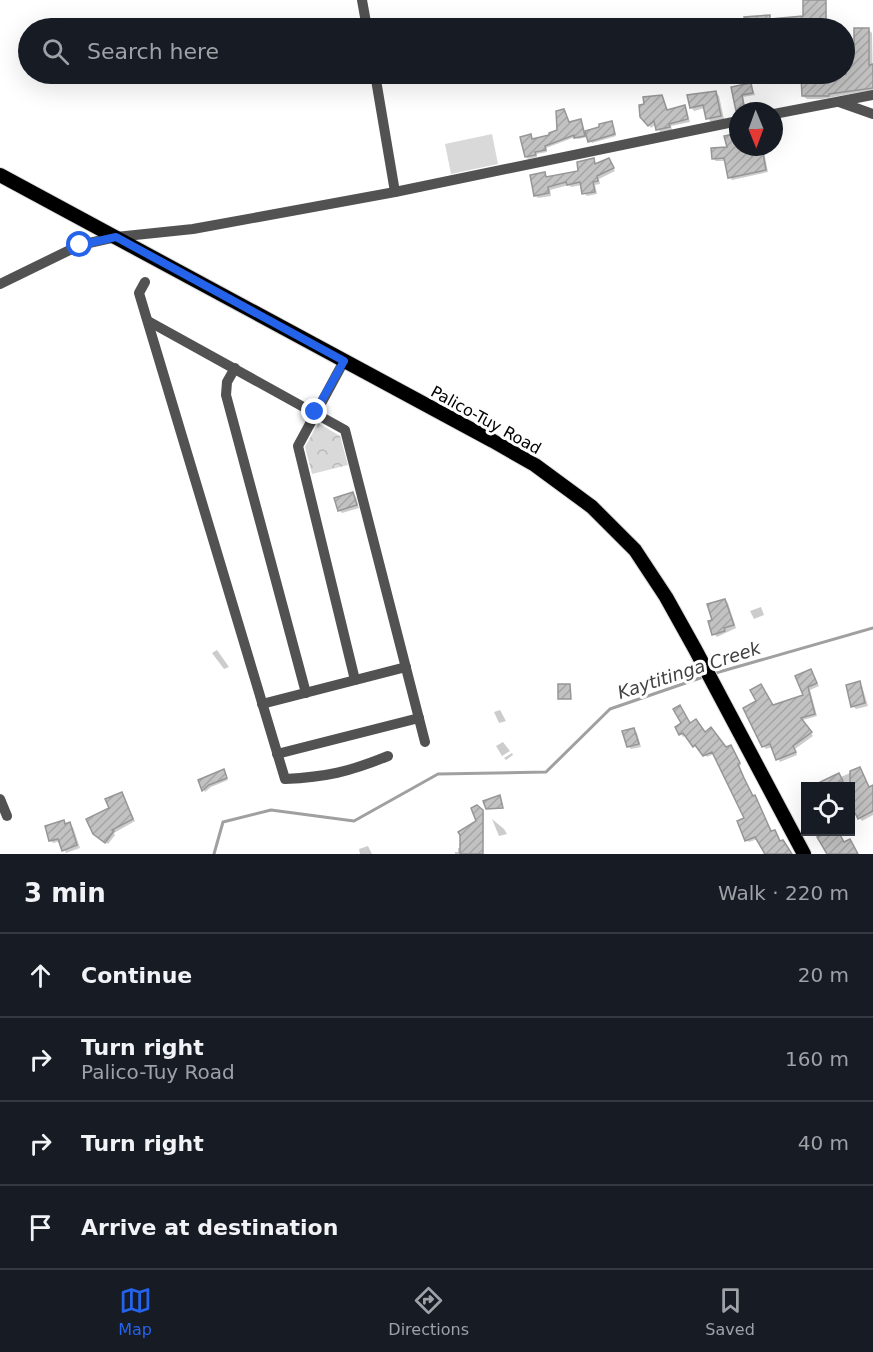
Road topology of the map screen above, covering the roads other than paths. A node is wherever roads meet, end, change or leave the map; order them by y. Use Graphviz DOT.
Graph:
graph roads {
  1 [pos="362,0"];
  2 [pos="365,18"];
  3 [pos="377,84"];
  4 [pos="873,95"];
  5 [pos="839,102"];
  6 [pos="783,112"];
  7 [pos="873,114"];
  8 [pos="729,123"];
  9 [pos="0,175"];
  10 [pos="395,192"];
  11 [pos="116,237"];
  12 [pos="145,282"];
  13 [pos="0,284"];
  14 [pos="148,321"];
  15 [pos="344,361"];
  16 [pos="235,368"];
  17 [pos="315,412"];
  18 [pos="406,667"];
  19 [pos="355,680"];
  20 [pos="306,693"];
  21 [pos="262,704"];
  22 [pos="419,718"];
  23 [pos="425,742"];
  24 [pos="277,754"];
  25 [pos="388,756"];
  26 [pos="0,799"];
  27 [pos="7,816"];
  28 [pos="804,854"];
  1 -- 2 [label="street"];
  3 -- 10 [label="street"];
  4 -- 5 [label="street"];
  5 -- 6 [label="street"];
  5 -- 7 [label="street"];
  8 -- 10 [label="street"];
  9 -- 11 [label="main road, Palico-Tuy Road"];
  10 -- 11 [label="street"];
  11 -- 13 [label="street"];
  11 -- 15 [label="main road, Palico-Tuy Road"];
  12 -- 14 [label="street"];
  14 -- 16 [label="street"];
  14 -- 21 [label="street"];
  15 -- 17 [label="street"];
  15 -- 28 [label="main road, Palico-Tuy Road"];
  16 -- 17 [label="street"];
  16 -- 20 [label="street"];
  17 -- 18 [label="street"];
  17 -- 19 [label="street"];
  18 -- 19 [label="street"];
  18 -- 22 [label="street"];
  19 -- 20 [label="street"];
  20 -- 21 [label="street"];
  21 -- 24 [label="street"];
  22 -- 23 [label="street"];
  22 -- 24 [label="street"];
  24 -- 25 [label="street"];
  26 -- 27 [label="street"];
}
